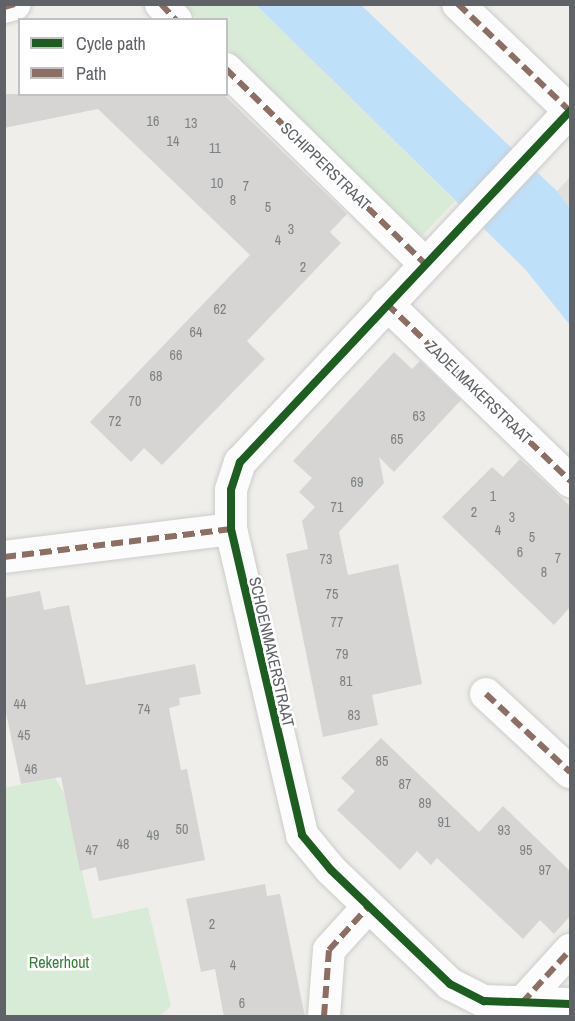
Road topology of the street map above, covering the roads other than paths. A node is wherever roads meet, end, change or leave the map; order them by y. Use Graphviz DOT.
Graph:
graph roads {
  1 [pos="15,4"];
  2 [pos="161,4"];
  3 [pos="458,4"];
  4 [pos="4,7"];
  5 [pos="174,18"];
  6 [pos="228,71"];
  7 [pos="570,111"];
  8 [pos="425,264"];
  9 [pos="387,304"];
  10 [pos="570,481"];
  11 [pos="231,529"];
  12 [pos="4,556"];
  13 [pos="486,694"];
  14 [pos="570,772"];
  15 [pos="368,907"];
  16 [pos="570,950"];
  17 [pos="522,1003"];
  18 [pos="570,1004"];
  19 [pos="324,1017"];
  1 -- 4 [label="street"];
  2 -- 5 [label="street"];
  3 -- 7 [label="street"];
  6 -- 8 [label="street, SCHIPPERSTRAAT"];
  7 -- 8 [label="street, SCHOENMAKERSTRAAT"];
  8 -- 9 [label="street, SCHOENMAKERSTRAAT"];
  9 -- 10 [label="street, ZADELMAKERSTRAAT"];
  9 -- 11 [label="street, SCHOENMAKERSTRAAT"];
  11 -- 12 [label="street"];
  11 -- 15 [label="street, SCHOENMAKERSTRAAT"];
  13 -- 14 [label="street"];
  15 -- 17 [label="street, SCHOENMAKERSTRAAT"];
  15 -- 19 [label="street"];
  16 -- 17 [label="street"];
  17 -- 18 [label="street, SCHOENMAKERSTRAAT"];
}
